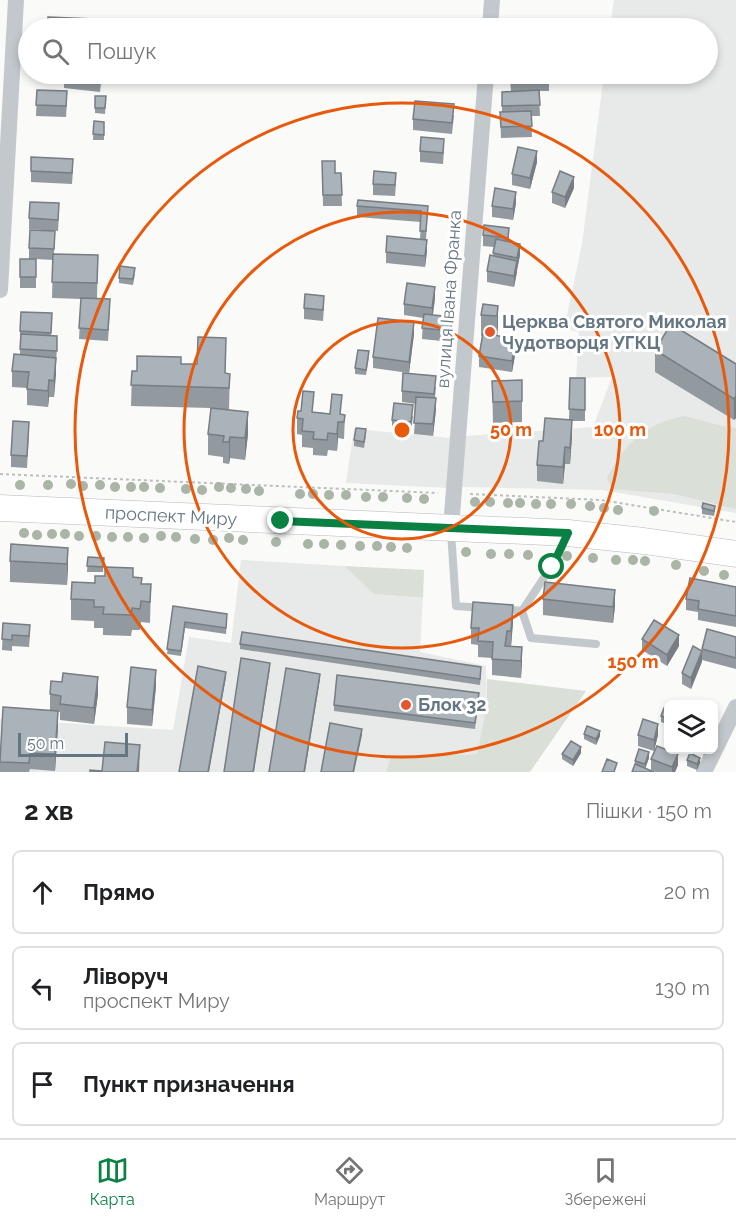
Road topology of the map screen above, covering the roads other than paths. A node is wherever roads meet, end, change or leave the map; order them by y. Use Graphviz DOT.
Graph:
graph roads {
  1 [pos="16,0"];
  2 [pos="492,0"];
  3 [pos="491,18"];
  4 [pos="485,84"];
  5 [pos="0,290"];
  6 [pos="0,508"];
  7 [pos="451,528"];
  8 [pos="568,533"];
  9 [pos="736,554"];
  10 [pos="489,608"];
  11 [pos="500,609"];
  12 [pos="522,611"];
  13 [pos="596,644"];
  14 [pos="736,707"];
  15 [pos="704,772"];
  1 -- 5 [label="street"];
  2 -- 3 [label="street"];
  4 -- 7 [label="street, вулиця Івана Франка"];
  6 -- 7 [label="main road, проспект Миру"];
  7 -- 8 [label="main road, проспект Миру"];
  7 -- 10 [label="lane"];
  8 -- 9 [label="main road, проспект Миру"];
  8 -- 12 [label="lane"];
  11 -- 12 [label="lane"];
  12 -- 13 [label="lane"];
  14 -- 15 [label="street"];
}
